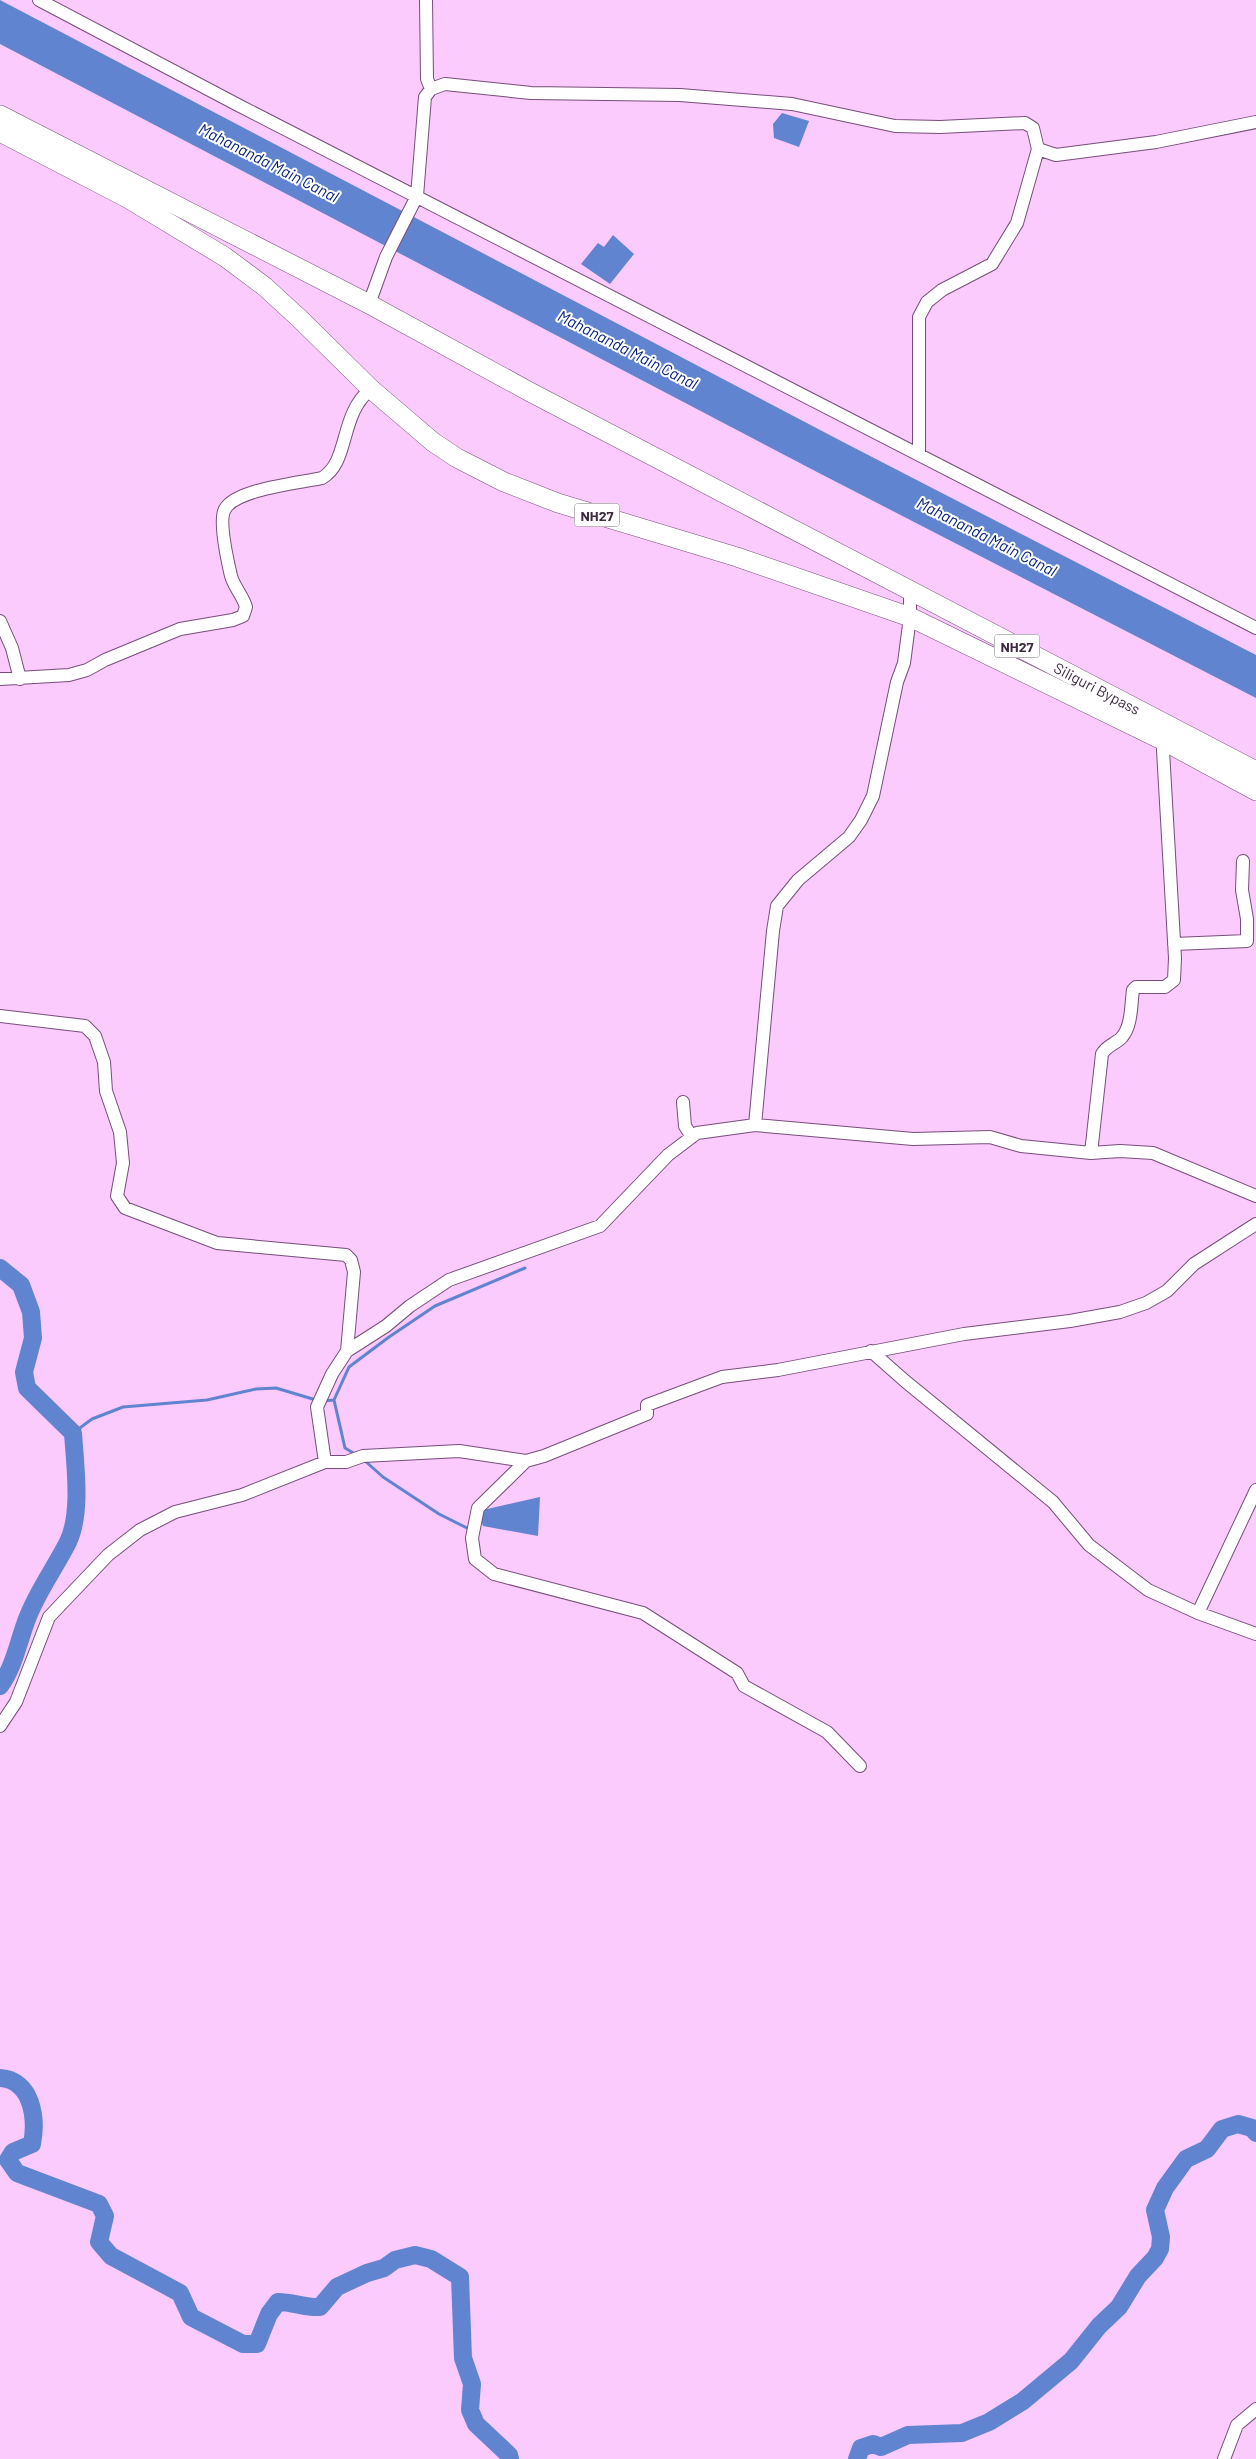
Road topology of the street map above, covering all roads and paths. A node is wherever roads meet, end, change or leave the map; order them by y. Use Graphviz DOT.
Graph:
graph roads {
  1 [pos="39,0"];
  2 [pos="426,0"];
  3 [pos="430,89"];
  4 [pos="0,115"];
  5 [pos="1256,122"];
  6 [pos="0,132"];
  7 [pos="1038,149"];
  8 [pos="417,196"];
  9 [pos="369,304"];
  10 [pos="371,389"];
  11 [pos="919,454"];
  12 [pos="910,591"];
  13 [pos="910,617"];
  14 [pos="0,621"];
  15 [pos="1256,628"];
  16 [pos="0,679"];
  17 [pos="20,679"];
  18 [pos="1162,721"];
  19 [pos="1162,740"];
  20 [pos="1256,771"];
  21 [pos="1256,791"];
  22 [pos="1243,861"];
  23 [pos="1174,944"];
  24 [pos="0,1016"];
  25 [pos="683,1102"];
  26 [pos="755,1125"];
  27 [pos="692,1137"];
  28 [pos="1091,1153"];
  29 [pos="1256,1196"];
  30 [pos="1256,1224"];
  31 [pos="347,1350"];
  32 [pos="871,1351"];
  33 [pos="526,1461"];
  34 [pos="325,1462"];
  35 [pos="1256,1490"];
  36 [pos="1198,1613"];
  37 [pos="1256,1634"];
  38 [pos="0,1726"];
  39 [pos="860,1766"];
  40 [pos="1256,2409"];
  41 [pos="1224,2459"];
  1 -- 8 [label="street"];
  2 -- 3 [label="street"];
  3 -- 7 [label="street"];
  3 -- 8 [label="street"];
  4 -- 9 [label="highway, NH27"];
  5 -- 7 [label="street"];
  6 -- 10 [label="highway, NH27"];
  7 -- 11 [label="street"];
  8 -- 9 [label="street"];
  8 -- 11 [label="street"];
  9 -- 12 [label="highway, Siliguri Bypass / NH27"];
  10 -- 13 [label="highway, NH27"];
  10 -- 17 [label="street"];
  11 -- 15 [label="street"];
  12 -- 13 [label="street"];
  12 -- 18 [label="highway, Siliguri Bypass / NH27"];
  13 -- 19 [label="highway, NH27"];
  13 -- 26 [label="street"];
  14 -- 17 [label="street"];
  16 -- 17 [label="street"];
  18 -- 19 [label="street"];
  18 -- 20 [label="highway, Siliguri Bypass / NH27"];
  19 -- 21 [label="highway, NH27"];
  19 -- 23 [label="street"];
  22 -- 23 [label="street"];
  23 -- 28 [label="street"];
  24 -- 31 [label="street"];
  25 -- 27 [label="street"];
  26 -- 27 [label="street"];
  26 -- 28 [label="street"];
  27 -- 31 [label="street"];
  28 -- 29 [label="street"];
  30 -- 32 [label="street"];
  31 -- 34 [label="street"];
  32 -- 33 [label="street"];
  32 -- 36 [label="street"];
  33 -- 34 [label="street"];
  33 -- 39 [label="street"];
  34 -- 38 [label="street"];
  35 -- 36 [label="street"];
  36 -- 37 [label="street"];
  40 -- 41 [label="street"];
}
